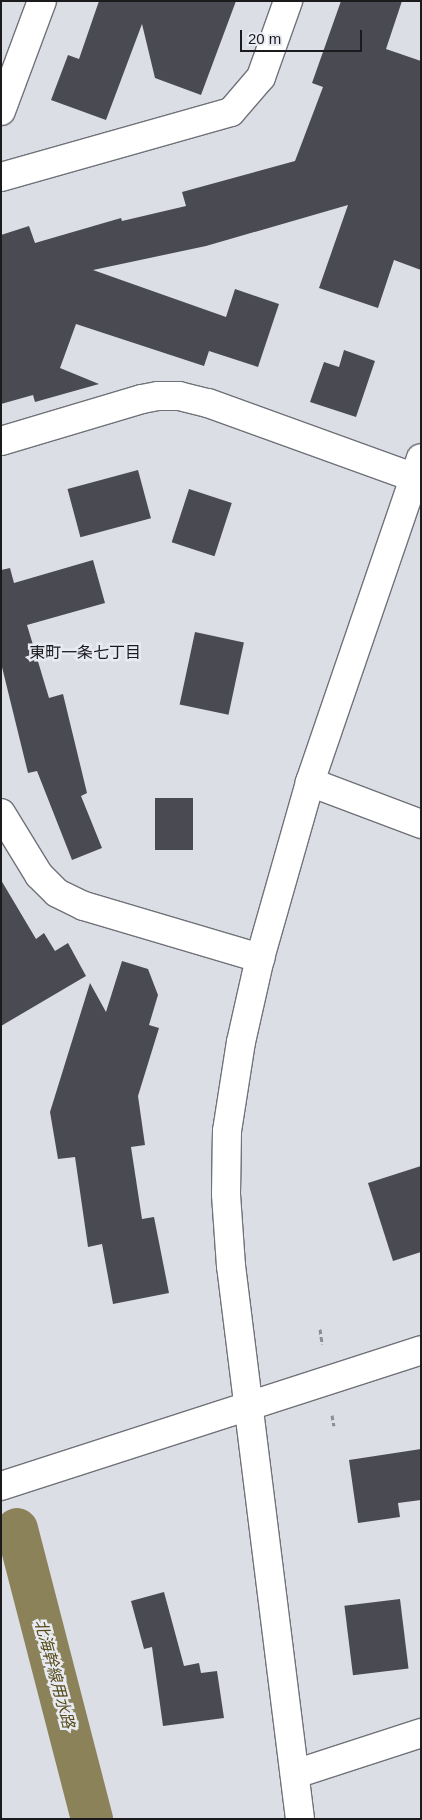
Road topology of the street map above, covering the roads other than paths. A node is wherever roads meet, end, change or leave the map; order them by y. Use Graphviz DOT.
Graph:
graph roads {
  1 [pos="42,1"];
  2 [pos="288,1"];
  3 [pos="1,111"];
  4 [pos="1,177"];
  5 [pos="1,441"];
  6 [pos="418,472"];
  7 [pos="310,782"];
  8 [pos="1,813"];
  9 [pos="421,824"];
  10 [pos="260,958"];
  11 [pos="421,1350"];
  12 [pos="250,1406"];
  13 [pos="1,1486"];
  14 [pos="421,1733"];
  15 [pos="295,1774"];
  16 [pos="300,1819"];
  1 -- 3 [label="street"];
  2 -- 4 [label="street"];
  5 -- 6 [label="street"];
  6 -- 7 [label="street"];
  7 -- 9 [label="street"];
  7 -- 10 [label="street"];
  8 -- 10 [label="street"];
  10 -- 12 [label="street"];
  11 -- 12 [label="street"];
  12 -- 13 [label="street"];
  12 -- 15 [label="street"];
  14 -- 15 [label="street"];
  15 -- 16 [label="street"];
}
